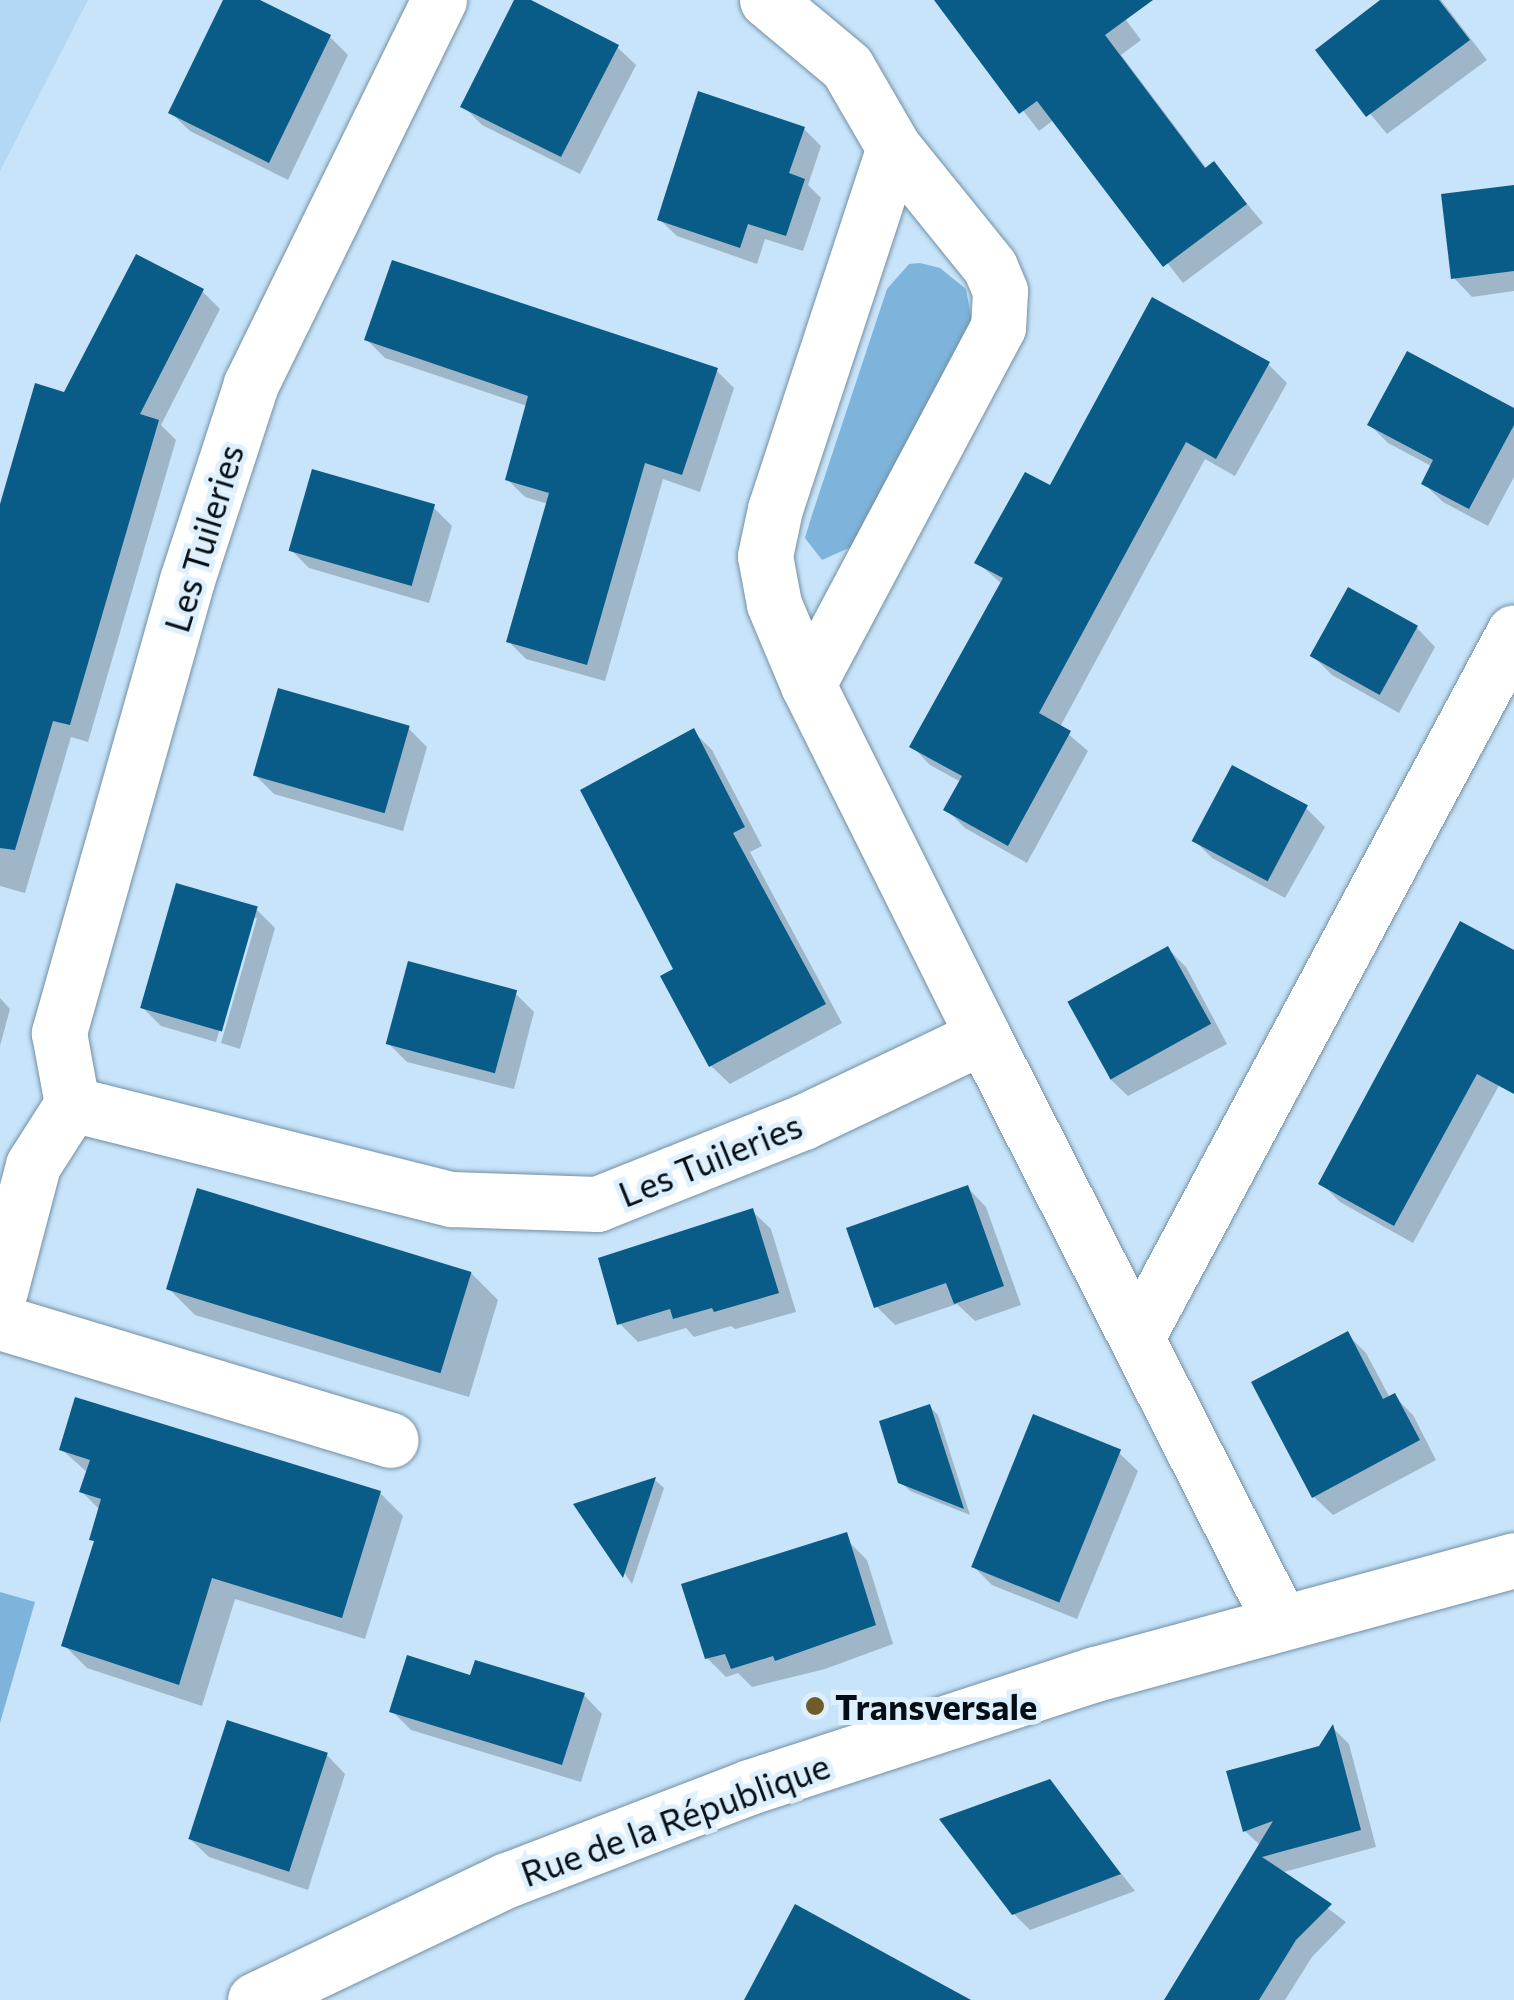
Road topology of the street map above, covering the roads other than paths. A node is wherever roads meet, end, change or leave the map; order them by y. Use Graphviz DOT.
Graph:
graph roads {
  1 [pos="439,0"];
  2 [pos="767,0"];
  3 [pos="894,148"];
  4 [pos="1514,632"];
  5 [pos="808,684"];
  6 [pos="983,1036"];
  7 [pos="72,1104"];
  8 [pos="0,1291"];
  9 [pos="0,1322"];
  10 [pos="1137,1337"];
  11 [pos="392,1440"];
  12 [pos="1514,1560"];
  13 [pos="1280,1621"];
  14 [pos="254,2000"];
  1 -- 7 [label="street, Les Tuileries"];
  2 -- 3 [label="street"];
  3 -- 5 [label="street"];
  3 -- 5 [label="street"];
  4 -- 10 [label="street"];
  5 -- 6 [label="street"];
  6 -- 7 [label="street, Les Tuileries"];
  6 -- 10 [label="street"];
  7 -- 8 [label="street"];
  9 -- 11 [label="street"];
  10 -- 13 [label="street"];
  12 -- 13 [label="street, Rue de la République"];
  13 -- 14 [label="street, Rue de la République"];
}
